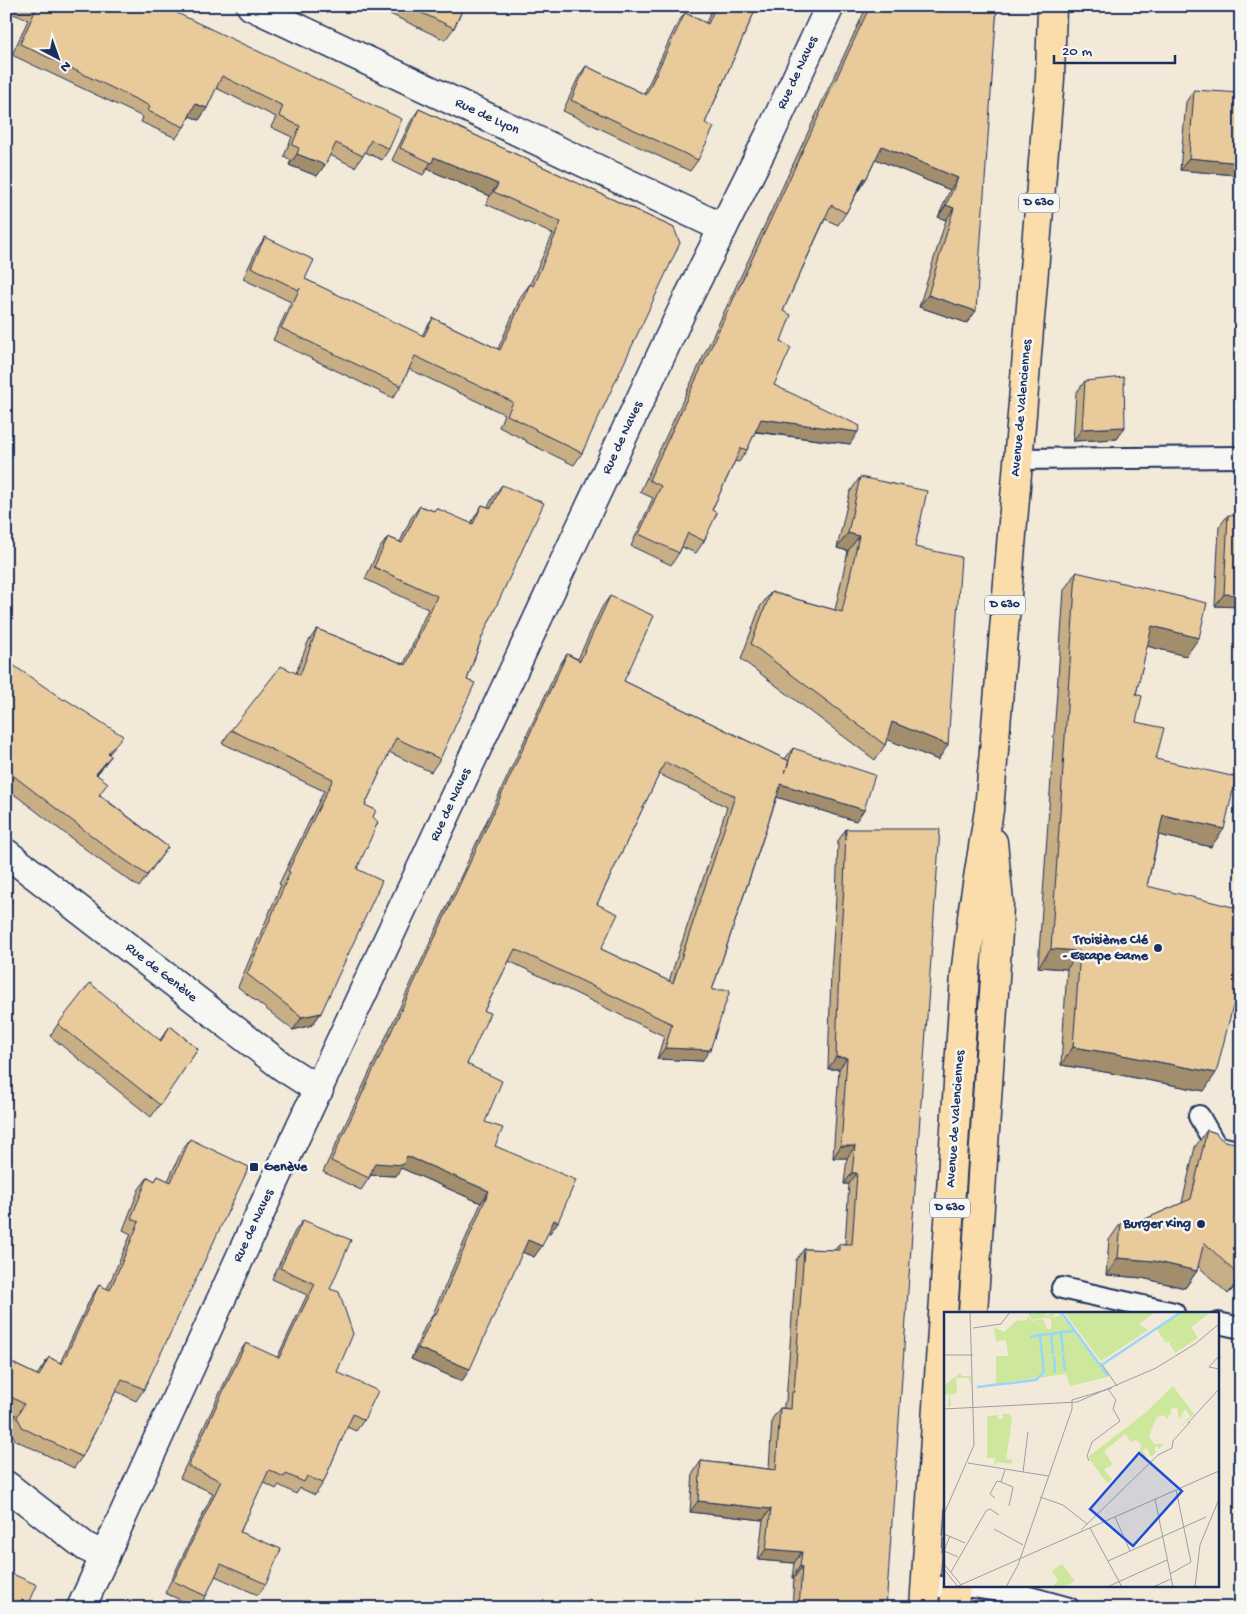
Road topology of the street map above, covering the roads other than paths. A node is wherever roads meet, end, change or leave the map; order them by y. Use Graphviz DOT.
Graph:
graph roads {
  1 [pos="251,6"];
  2 [pos="830,6"];
  3 [pos="1052,6"];
  4 [pos="723,228"];
  5 [pos="1241,457"];
  6 [pos="1017,458"];
  7 [pos="989,810"];
  8 [pos="6,853"];
  9 [pos="319,1090"];
  10 [pos="1199,1116"];
  11 [pos="1241,1152"];
  12 [pos="1062,1288"];
  13 [pos="974,1312"];
  14 [pos="1170,1312"];
  15 [pos="1220,1323"];
  16 [pos="1241,1328"];
  17 [pos="6,1486"];
  18 [pos="105,1556"];
  19 [pos="955,1593"];
  20 [pos="924,1597"];
  21 [pos="81,1608"];
  22 [pos="1069,1608"];
  1 -- 4 [label="main road, Rue de Lyon"];
  2 -- 4 [label="main road, Rue de Naves"];
  3 -- 6 [label="main road, Avenue de Valenciennes / D 630"];
  4 -- 9 [label="main road, Rue de Naves"];
  5 -- 6 [label="lane"];
  6 -- 7 [label="main road, Avenue de Valenciennes / D 630"];
  7 -- 13 [label="main road, Avenue de Valenciennes / D 630"];
  7 -- 20 [label="main road, Avenue de Valenciennes / D 630"];
  8 -- 9 [label="main road, Rue de Genève"];
  9 -- 18 [label="main road, Rue de Naves"];
  10 -- 11 [label="lane"];
  12 -- 14 [label="lane"];
  15 -- 16 [label="lane"];
  17 -- 18 [label="main road"];
  18 -- 21 [label="main road, Rue de Naves"];
  19 -- 20 [label="lane"];
  19 -- 22 [label="lane"];
}
